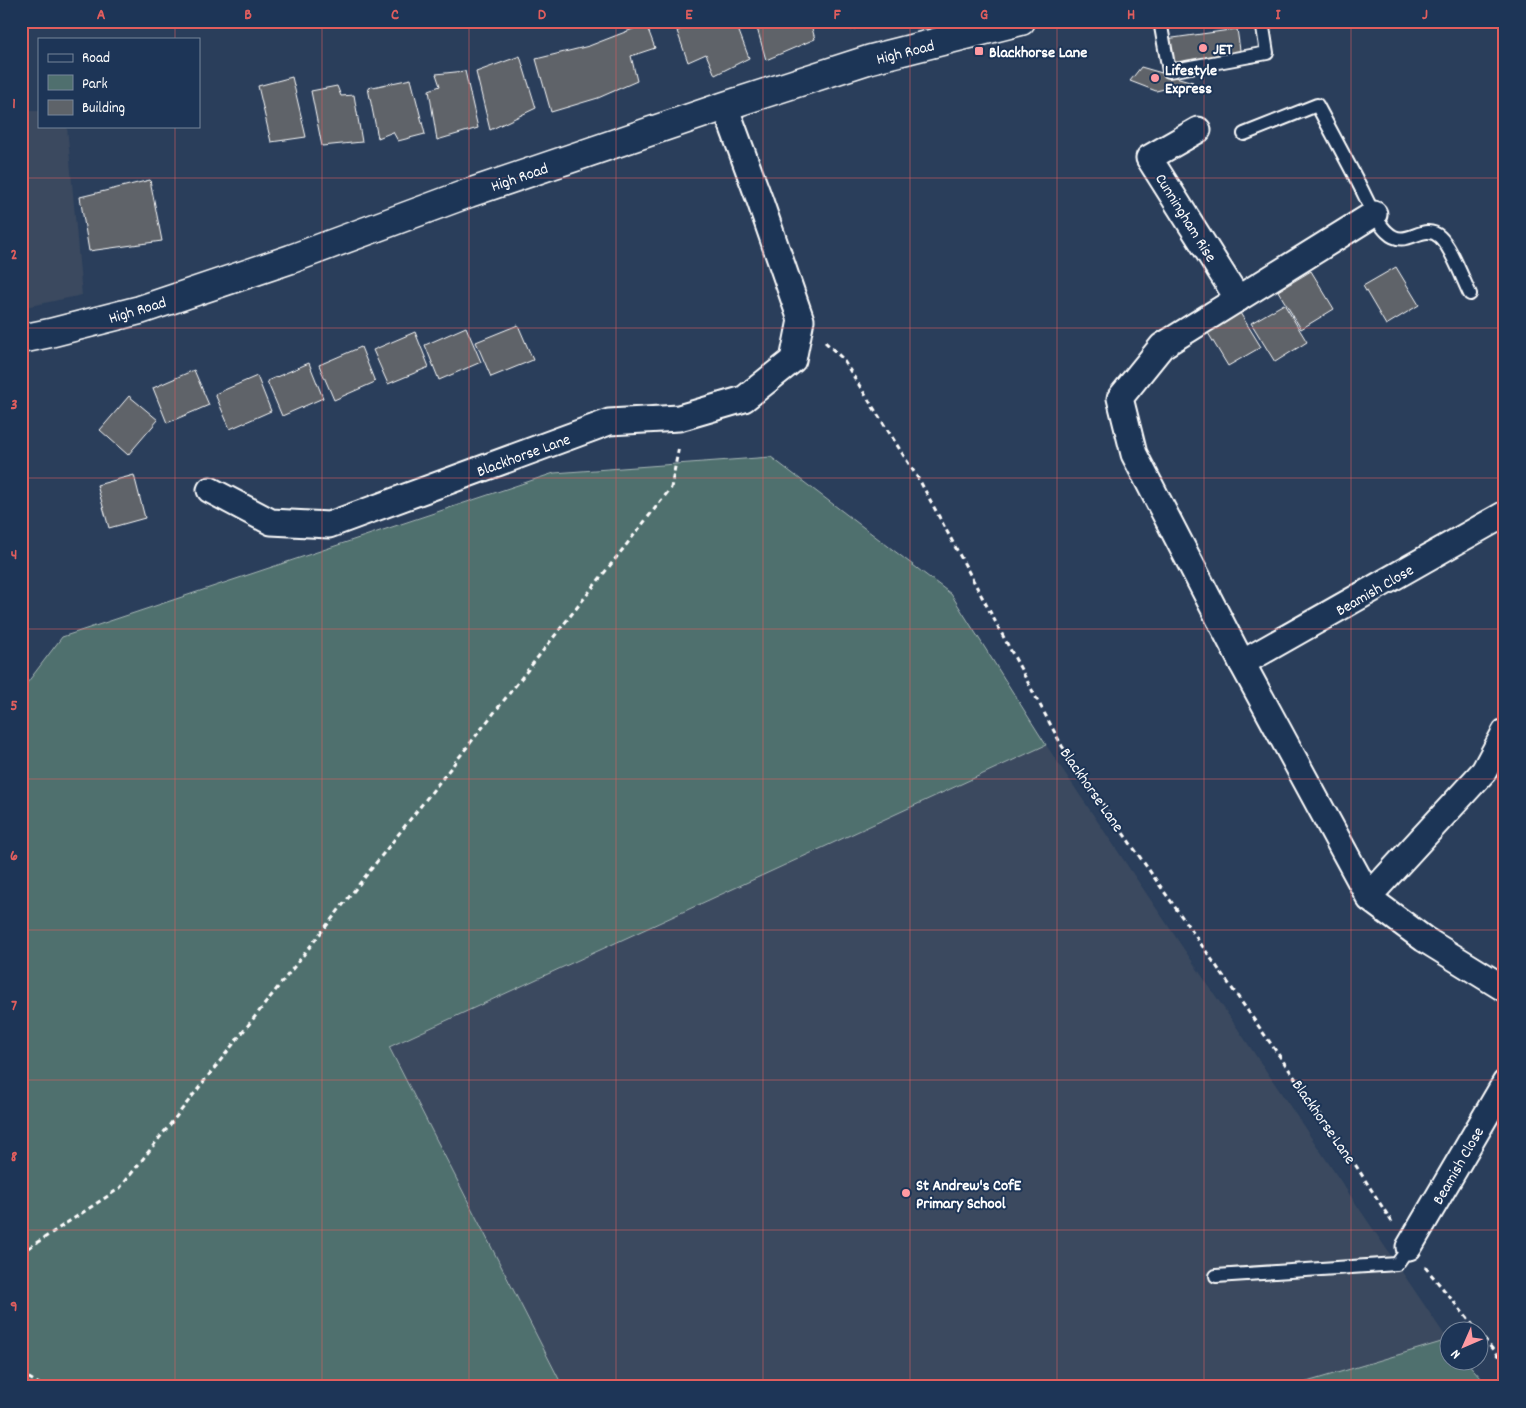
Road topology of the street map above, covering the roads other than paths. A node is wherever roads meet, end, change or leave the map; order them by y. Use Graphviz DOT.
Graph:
graph roads {
  1 [pos="1020,21"];
  2 [pos="1160,21"];
  3 [pos="1262,21"];
  4 [pos="725,106"];
  5 [pos="1198,130"];
  6 [pos="1244,134"];
  7 [pos="1374,214"];
  8 [pos="1470,294"];
  9 [pos="1238,299"];
  10 [pos="21,339"];
  11 [pos="210,490"];
  12 [pos="1505,514"];
  13 [pos="1242,663"];
  14 [pos="1505,732"];
  15 [pos="1368,896"];
  16 [pos="1505,989"];
  17 [pos="1505,1082"];
  18 [pos="1409,1247"];
  19 [pos="1216,1276"];
  1 -- 4 [label="main road, High Road"];
  2 -- 3 [label="lane"];
  4 -- 10 [label="main road, High Road"];
  4 -- 11 [label="street, Blackhorse Lane"];
  5 -- 9 [label="street, Cunningham Rise"];
  6 -- 7 [label="lane"];
  7 -- 8 [label="lane"];
  7 -- 9 [label="street"];
  9 -- 13 [label="street"];
  12 -- 13 [label="street, Beamish Close"];
  13 -- 15 [label="street"];
  14 -- 15 [label="street"];
  15 -- 16 [label="street"];
  17 -- 18 [label="street, Beamish Close"];
  18 -- 19 [label="lane"];
}
